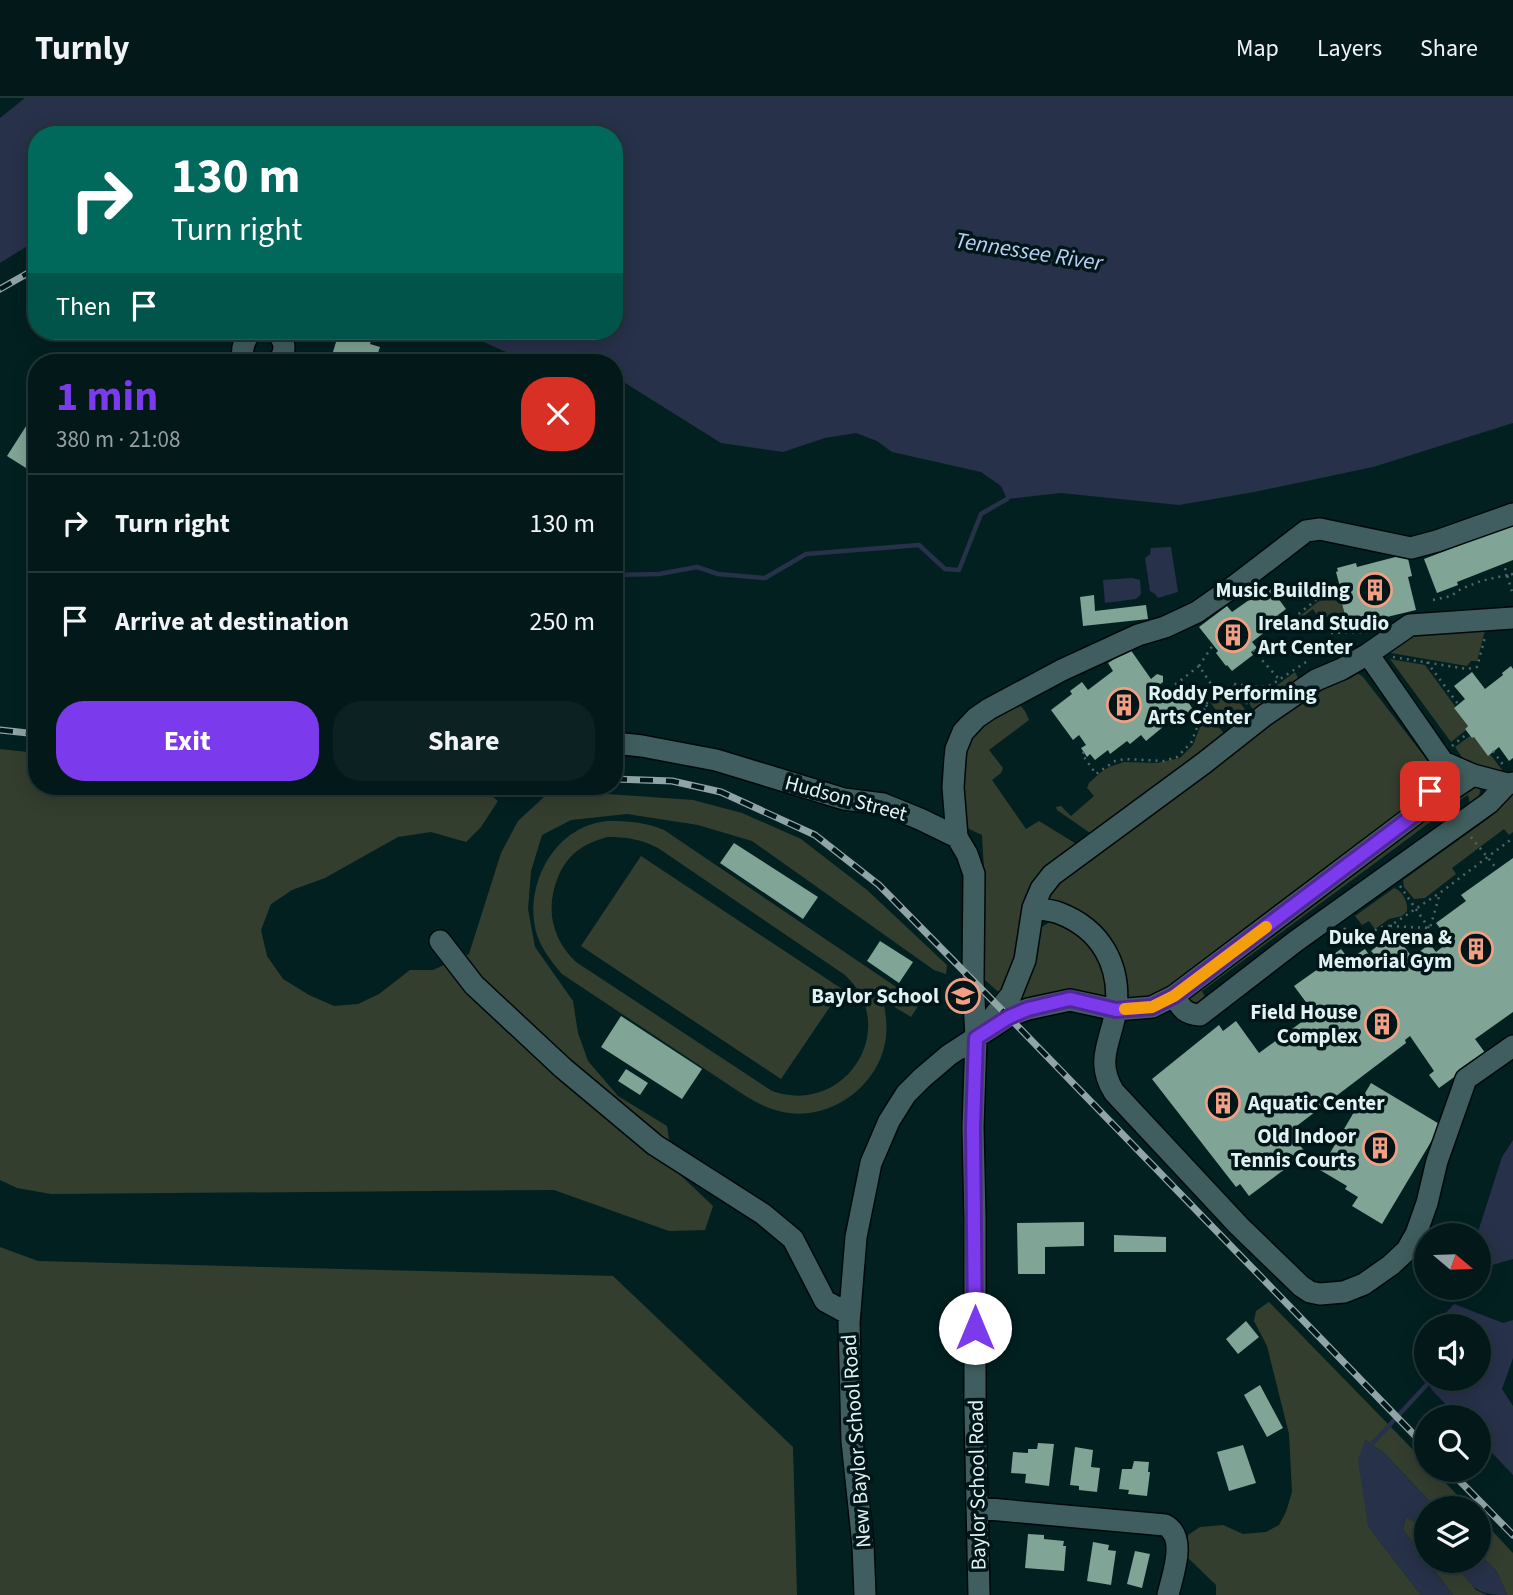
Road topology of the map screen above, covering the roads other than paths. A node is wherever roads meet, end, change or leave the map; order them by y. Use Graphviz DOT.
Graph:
graph roads {
  1 [pos="1513,514"];
  2 [pos="1513,618"];
  3 [pos="1372,650"];
  4 [pos="623,744"];
  5 [pos="1443,762"];
  6 [pos="1473,775"];
  7 [pos="1510,783"];
  8 [pos="1414,815"];
  9 [pos="957,837"];
  10 [pos="1033,908"];
  11 [pos="440,941"];
  12 [pos="1174,996"];
  13 [pos="1116,1010"];
  14 [pos="976,1038"];
  15 [pos="1513,1046"];
  16 [pos="849,1314"];
  17 [pos="978,1508"];
  18 [pos="865,1595"];
  19 [pos="979,1595"];
  20 [pos="1168,1595"];
  1 -- 9 [label="street"];
  2 -- 3 [label="street"];
  3 -- 5 [label="street"];
  3 -- 10 [label="street"];
  4 -- 9 [label="street, Hudson Street"];
  5 -- 6 [label="street"];
  5 -- 8 [label="street"];
  6 -- 7 [label="street"];
  6 -- 8 [label="street, New Baylor School Road"];
  7 -- 12 [label="street"];
  8 -- 12 [label="street, New Baylor School Road"];
  9 -- 14 [label="street"];
  10 -- 13 [label="street"];
  10 -- 14 [label="street"];
  11 -- 16 [label="street"];
  12 -- 13 [label="street, New Baylor School Road"];
  13 -- 14 [label="street, New Baylor School Road"];
  13 -- 15 [label="street"];
  14 -- 16 [label="street, New Baylor School Road"];
  14 -- 17 [label="street, Baylor School Road"];
  16 -- 18 [label="street, New Baylor School Road"];
  17 -- 19 [label="street, Baylor School Road"];
  17 -- 20 [label="street"];
}
